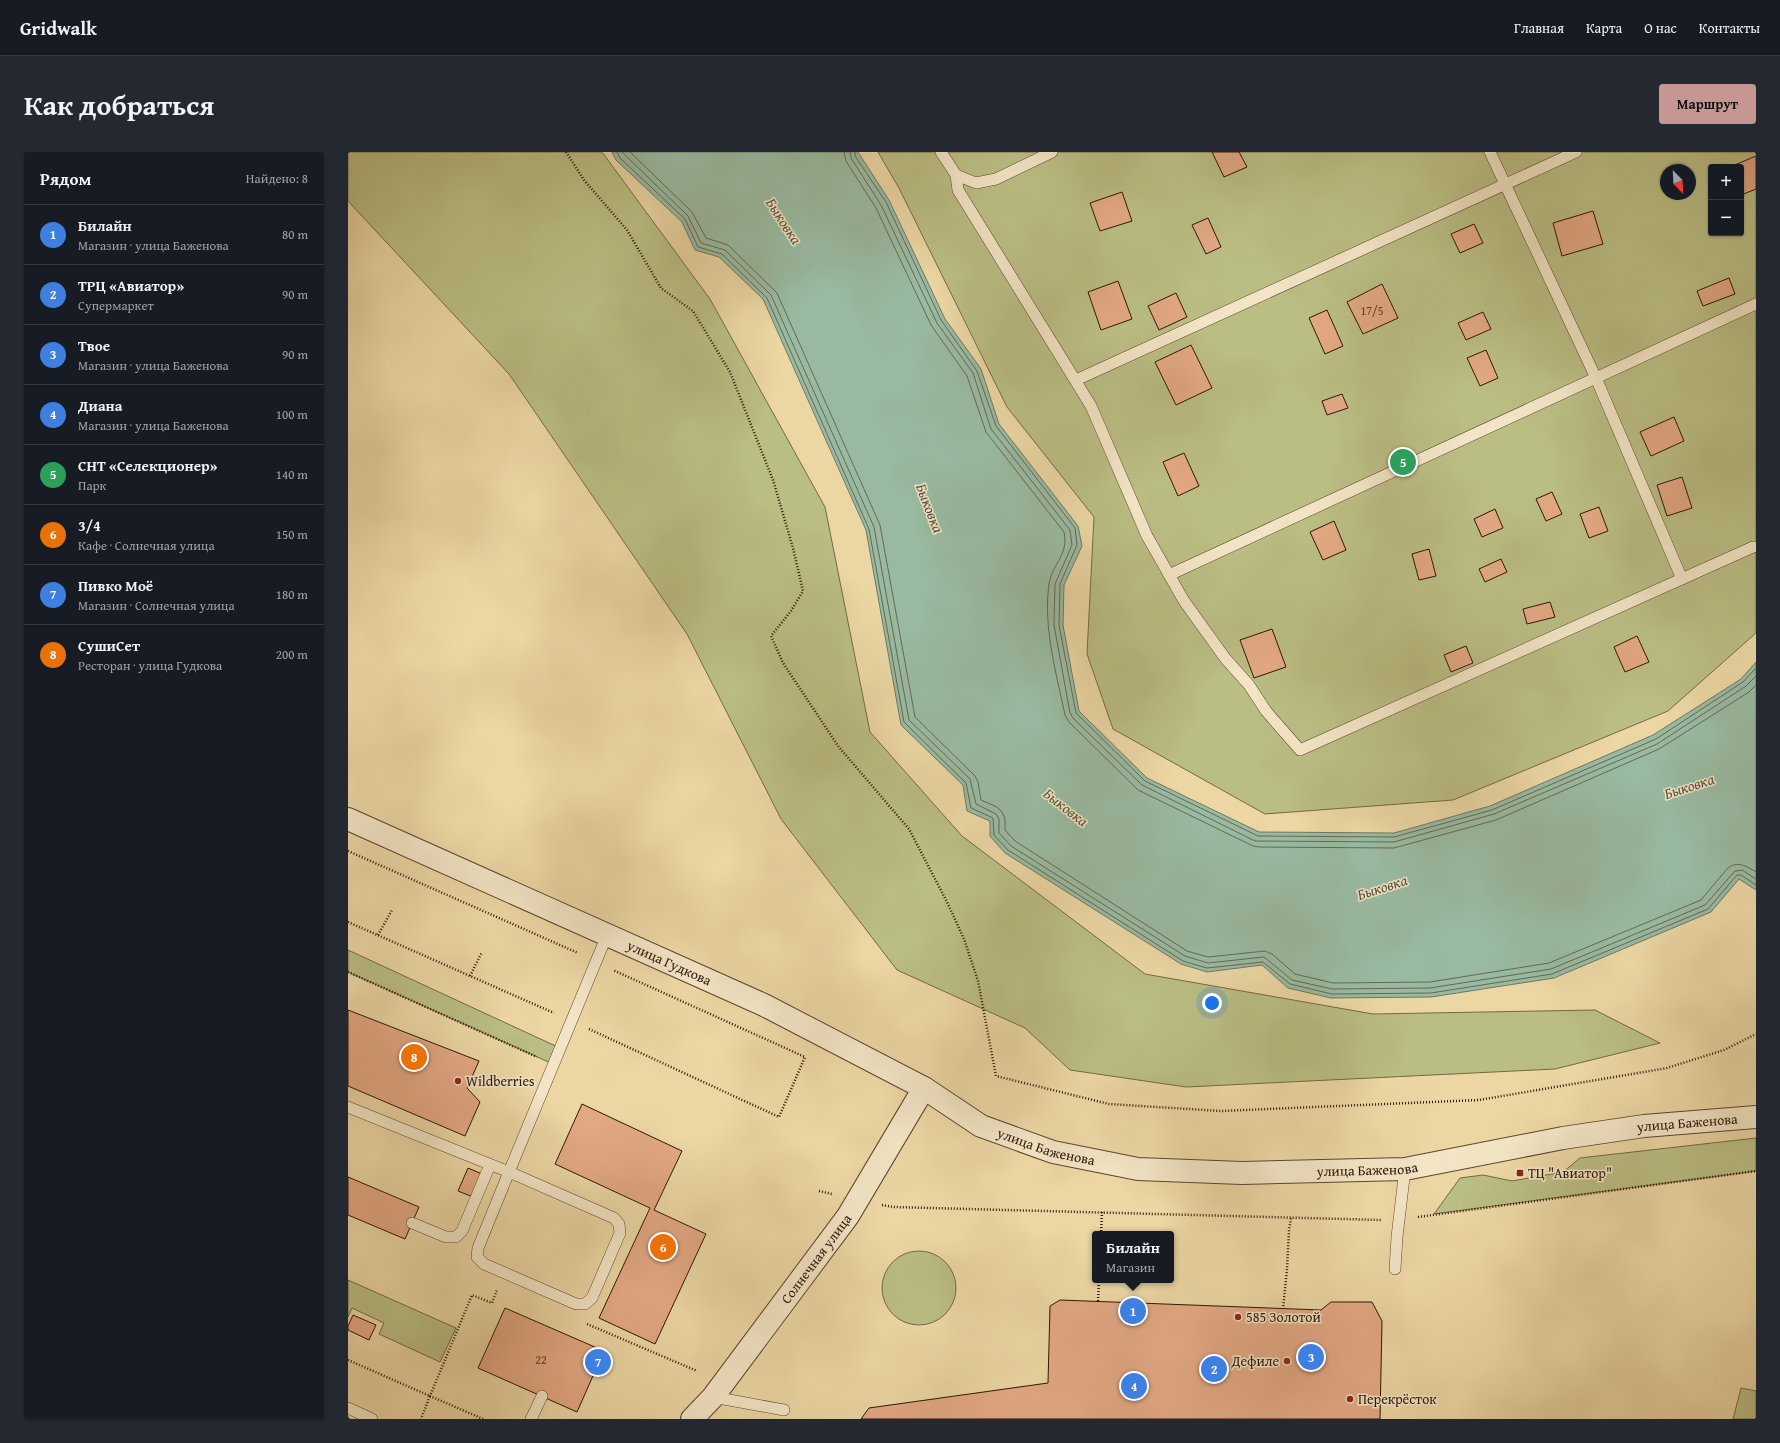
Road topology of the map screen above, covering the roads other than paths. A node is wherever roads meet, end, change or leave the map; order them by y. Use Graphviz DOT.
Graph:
graph roads {
  1 [pos="941,152"];
  2 [pos="1052,152"];
  3 [pos="1490,152"];
  4 [pos="1576,152"];
  5 [pos="956,175"];
  6 [pos="1505,185"];
  7 [pos="1756,304"];
  8 [pos="1596,378"];
  9 [pos="1076,380"];
  10 [pos="1753,547"];
  11 [pos="1169,575"];
  12 [pos="1682,579"];
  13 [pos="348,819"];
  14 [pos="607,935"];
  15 [pos="924,1088"];
  16 [pos="348,1107"];
  17 [pos="1756,1117"];
  18 [pos="981,1126"];
  19 [pos="490,1164"];
  20 [pos="1404,1169"];
  21 [pos="509,1172"];
  22 [pos="412,1223"];
  23 [pos="1396,1269"];
  24 [pos="542,1396"];
  25 [pos="713,1398"];
  26 [pos="348,1408"];
  27 [pos="784,1410"];
  28 [pos="372,1419"];
  29 [pos="531,1419"];
  30 [pos="692,1419"];
  1 -- 5 [label="lane"];
  2 -- 5 [label="lane"];
  3 -- 6 [label="lane"];
  4 -- 6 [label="lane"];
  5 -- 9 [label="lane"];
  6 -- 8 [label="lane"];
  6 -- 9 [label="lane"];
  7 -- 8 [label="lane"];
  8 -- 11 [label="lane"];
  8 -- 12 [label="lane"];
  9 -- 11 [label="lane"];
  10 -- 12 [label="lane"];
  11 -- 12 [label="lane"];
  13 -- 14 [label="street, улица Гудкова"];
  14 -- 15 [label="street, улица Гудкова"];
  14 -- 21 [label="lane"];
  15 -- 18 [label="street, улица Гудкова"];
  15 -- 25 [label="street, Солнечная улица"];
  16 -- 19 [label="lane"];
  17 -- 20 [label="street, улица Баженова"];
  18 -- 20 [label="street, улица Баженова"];
  19 -- 21 [label="lane"];
  19 -- 22 [label="lane"];
  20 -- 23 [label="lane"];
  21 -- 21 [label="lane"];
  24 -- 29 [label="lane"];
  25 -- 27 [label="lane"];
  25 -- 30 [label="street, Солнечная улица"];
  26 -- 28 [label="lane"];
}
